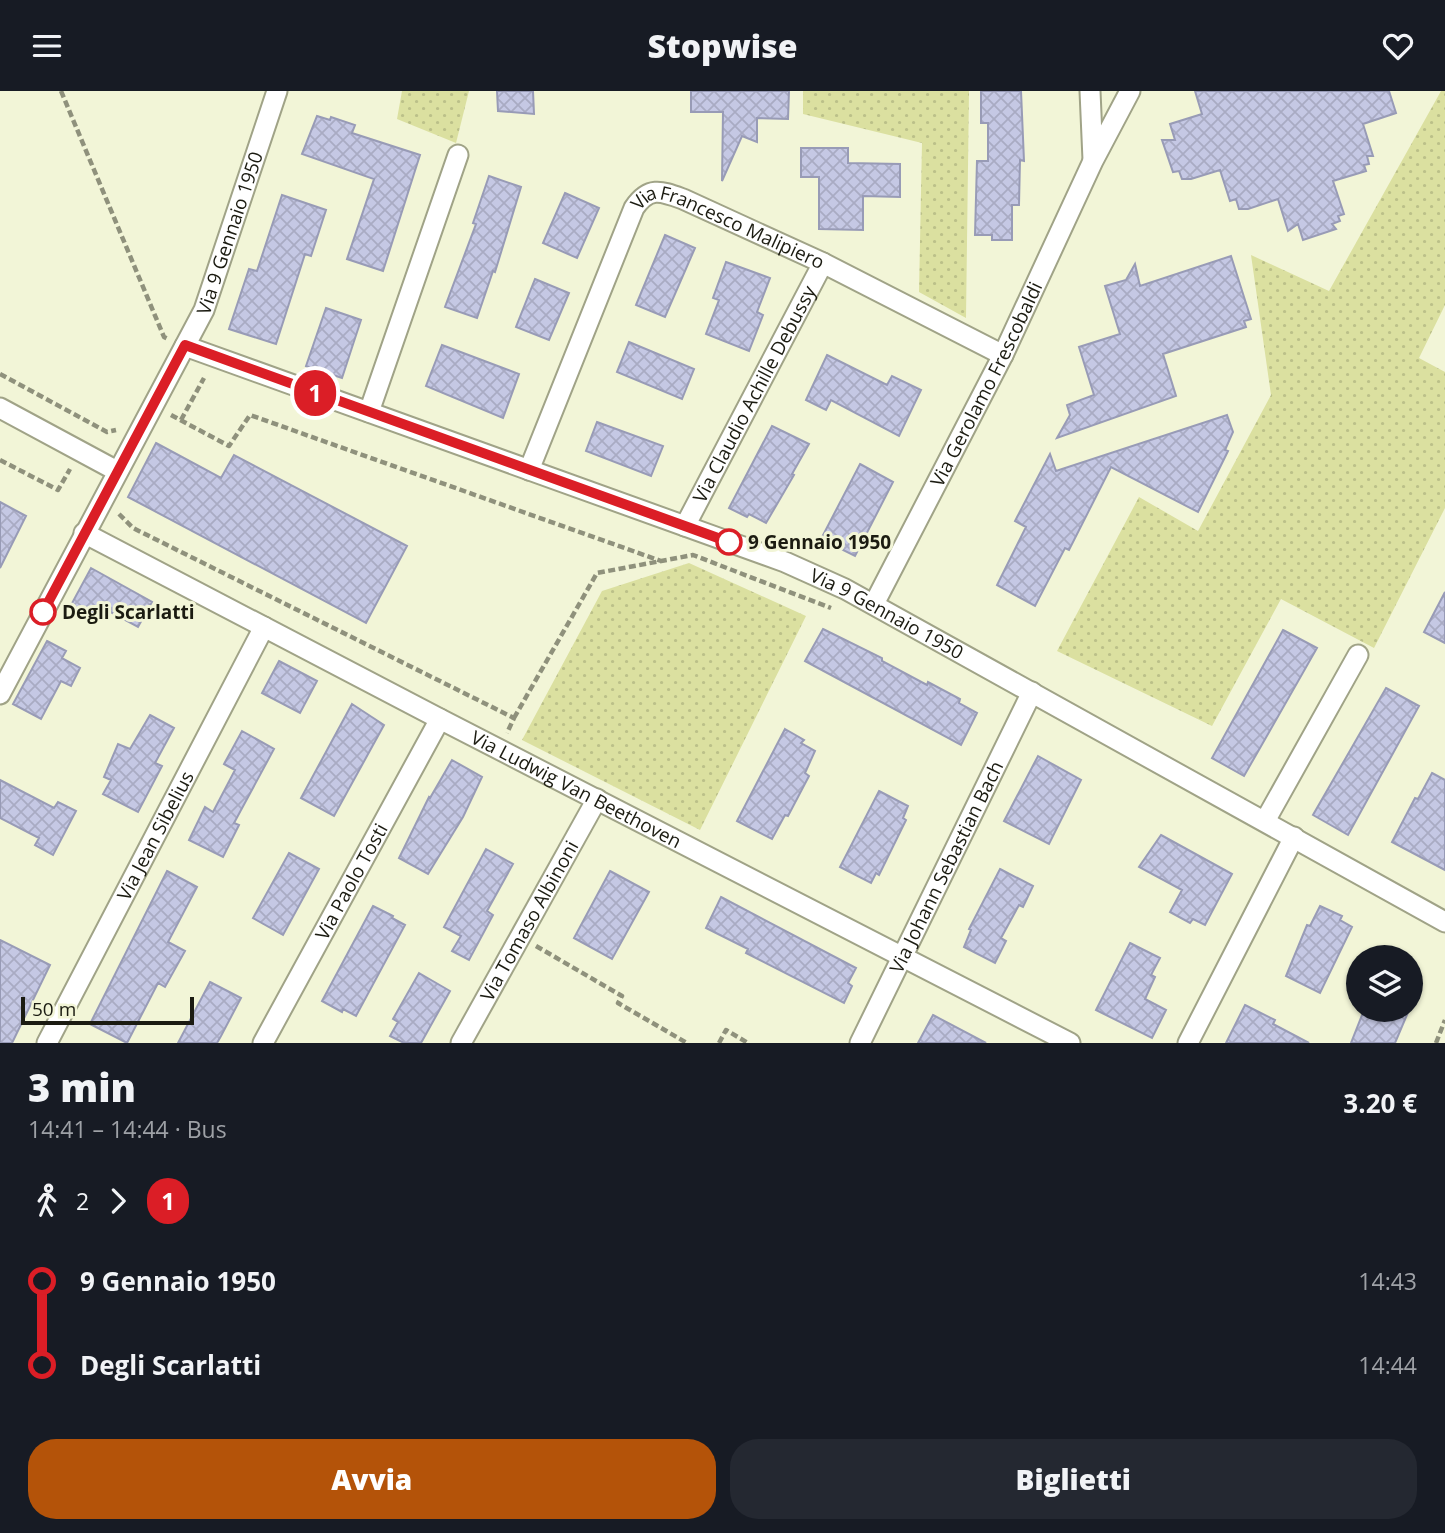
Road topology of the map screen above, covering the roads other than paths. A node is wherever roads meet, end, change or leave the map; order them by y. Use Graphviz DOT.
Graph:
graph roads {
  1 [pos="277,91"];
  2 [pos="1090,91"];
  3 [pos="1130,91"];
  4 [pos="458,155"];
  5 [pos="1093,161"];
  6 [pos="823,263"];
  7 [pos="185,345"];
  8 [pos="1003,355"];
  9 [pos="0,408"];
  10 [pos="369,412"];
  11 [pos="529,470"];
  12 [pos="117,471"];
  13 [pos="685,526"];
  14 [pos="84,533"];
  15 [pos="874,604"];
  16 [pos="264,627"];
  17 [pos="1358,655"];
  18 [pos="1032,692"];
  19 [pos="0,694"];
  20 [pos="440,719"];
  21 [pos="597,799"];
  22 [pos="1265,821"];
  23 [pos="1294,837"];
  24 [pos="1445,922"];
  25 [pos="902,955"];
  26 [pos="47,1043"];
  27 [pos="263,1043"];
  28 [pos="461,1043"];
  29 [pos="860,1043"];
  30 [pos="1070,1043"];
  31 [pos="1188,1043"];
  1 -- 7 [label="street, Via 9 Gennaio 1950"];
  2 -- 5 [label="street, Via Gerolamo Frescobaldi"];
  3 -- 5 [label="street, Via Gerolamo Frescobaldi"];
  4 -- 10 [label="street"];
  5 -- 8 [label="street, Via Gerolamo Frescobaldi"];
  6 -- 8 [label="street, Via Francesco Malipiero"];
  6 -- 11 [label="street, Via Francesco Malipiero"];
  6 -- 13 [label="street, Via Claudio Achille Debussy"];
  7 -- 10 [label="street, Via 9 Gennaio 1950"];
  7 -- 12 [label="street"];
  8 -- 15 [label="street, Via Gerolamo Frescobaldi"];
  9 -- 12 [label="street"];
  10 -- 11 [label="street, Via 9 Gennaio 1950"];
  11 -- 13 [label="street, Via 9 Gennaio 1950"];
  12 -- 14 [label="street"];
  13 -- 15 [label="street, Via 9 Gennaio 1950"];
  14 -- 16 [label="street, Via Ludwig Van Beethoven"];
  14 -- 19 [label="street"];
  15 -- 18 [label="street, Via 9 Gennaio 1950"];
  16 -- 20 [label="street, Via Ludwig Van Beethoven"];
  16 -- 26 [label="street, Via Jean Sibelius"];
  17 -- 22 [label="street"];
  18 -- 22 [label="street, Via 9 Gennaio 1950"];
  18 -- 25 [label="street, Via Johann Sebastian Bach"];
  20 -- 21 [label="street, Via Ludwig Van Beethoven"];
  20 -- 27 [label="street, Via Paolo Tosti"];
  21 -- 25 [label="street, Via Ludwig Van Beethoven"];
  21 -- 28 [label="street, Via Tomaso Albinoni"];
  22 -- 23 [label="street, Via 9 Gennaio 1950"];
  23 -- 24 [label="street, Via 9 Gennaio 1950"];
  23 -- 31 [label="street"];
  25 -- 29 [label="street, Via Johann Sebastian Bach"];
  25 -- 30 [label="street, Via Ludwig Van Beethoven"];
}
